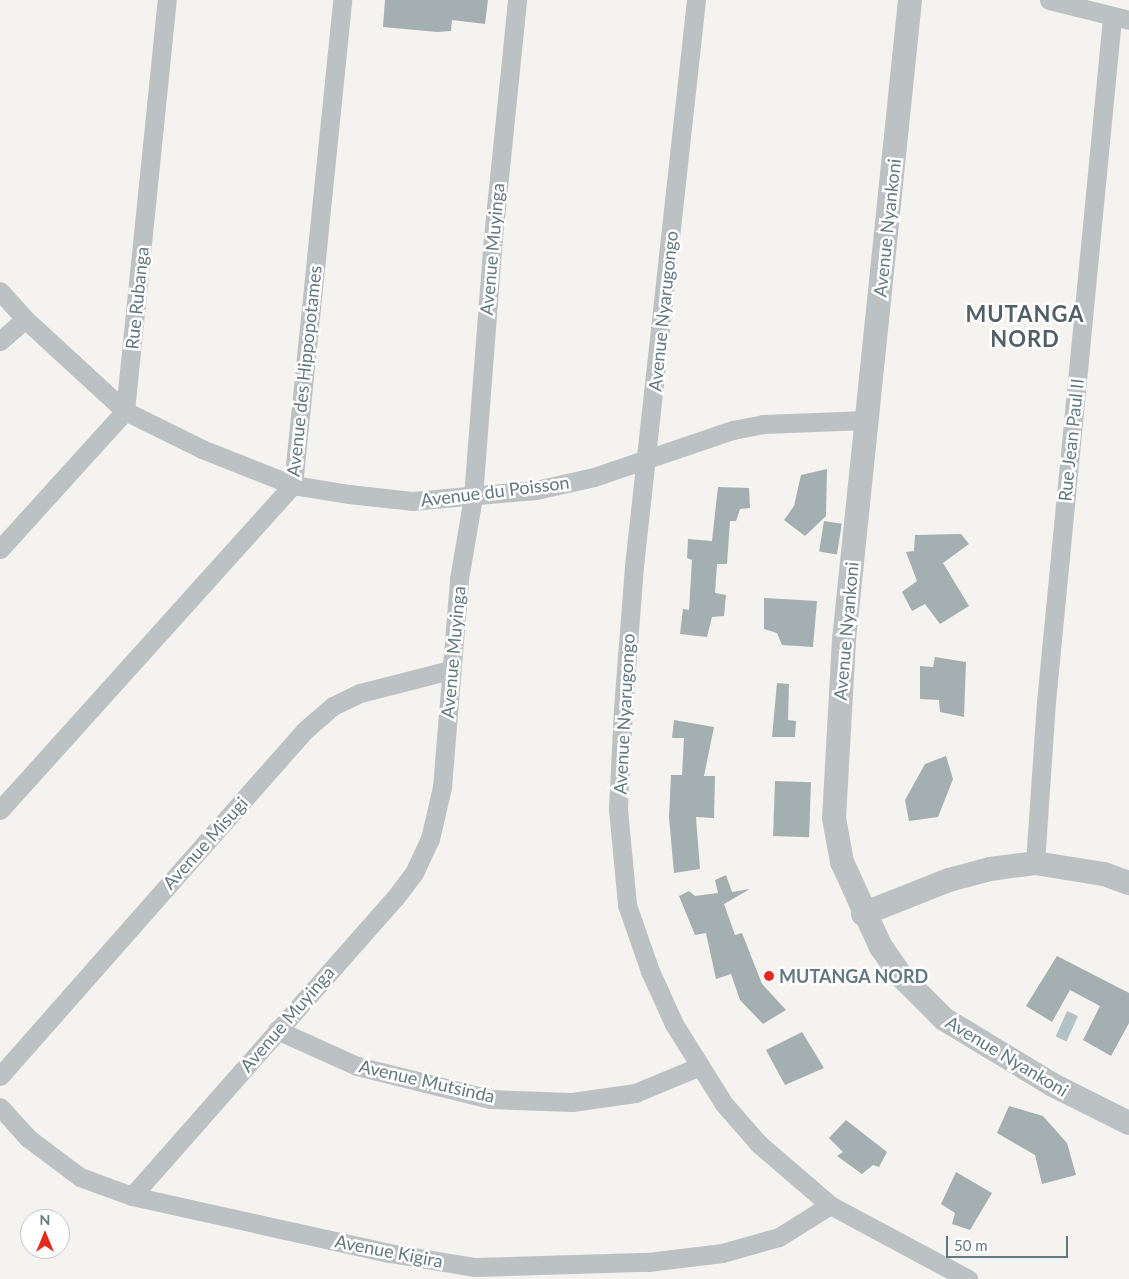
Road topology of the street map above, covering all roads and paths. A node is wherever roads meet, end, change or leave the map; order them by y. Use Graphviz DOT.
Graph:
graph roads {
  1 [pos="167,0"];
  2 [pos="342,0"];
  3 [pos="517,0"];
  4 [pos="696,0"];
  5 [pos="910,0"];
  6 [pos="1049,0"];
  7 [pos="1120,19"];
  8 [pos="0,291"];
  9 [pos="25,319"];
  10 [pos="0,342"];
  11 [pos="125,411"];
  12 [pos="866,420"];
  13 [pos="647,461"];
  14 [pos="293,485"];
  15 [pos="473,496"];
  16 [pos="0,549"];
  17 [pos="450,670"];
  18 [pos="0,810"];
  19 [pos="1035,863"];
  20 [pos="1129,883"];
  21 [pos="863,914"];
  22 [pos="277,1030"];
  23 [pos="698,1066"];
  24 [pos="0,1076"];
  25 [pos="0,1107"];
  26 [pos="1129,1123"];
  27 [pos="132,1196"];
  28 [pos="830,1205"];
  29 [pos="968,1279"];
  1 -- 11 [label="street, Rue Rubanga"];
  2 -- 14 [label="street, Avenue des Hippopotames"];
  3 -- 15 [label="street, Avenue Muyinga"];
  4 -- 13 [label="street, Avenue Nyarugongo"];
  5 -- 12 [label="street, Avenue Nyankoni"];
  6 -- 7 [label="street"];
  7 -- 19 [label="street, Rue Jean Paul II"];
  8 -- 9 [label="street, Avenue du Poisson"];
  9 -- 10 [label="street"];
  9 -- 11 [label="street, Avenue du Poisson"];
  11 -- 14 [label="street, Avenue du Poisson"];
  11 -- 16 [label="street"];
  12 -- 13 [label="street, Avenue du Poisson"];
  12 -- 21 [label="street, Avenue Nyankoni"];
  13 -- 15 [label="street, Avenue du Poisson"];
  13 -- 23 [label="street, Avenue Nyarugongo"];
  14 -- 15 [label="street, Avenue du Poisson"];
  14 -- 18 [label="street, Avenue des Hippopotames"];
  15 -- 17 [label="street, Avenue Muyinga"];
  17 -- 22 [label="street, Avenue Muyinga"];
  17 -- 24 [label="street, Avenue Misugi"];
  19 -- 20 [label="street"];
  19 -- 21 [label="street"];
  21 -- 26 [label="street, Avenue Nyankoni"];
  22 -- 23 [label="street, Avenue Mutsinda"];
  22 -- 27 [label="street, Avenue Muyinga"];
  23 -- 28 [label="street, Avenue Nyarugongo"];
  25 -- 27 [label="street, Avenue Kigira"];
  27 -- 28 [label="street, Avenue Kigira"];
  28 -- 29 [label="street, Avenue Nyarugongo"];
}
